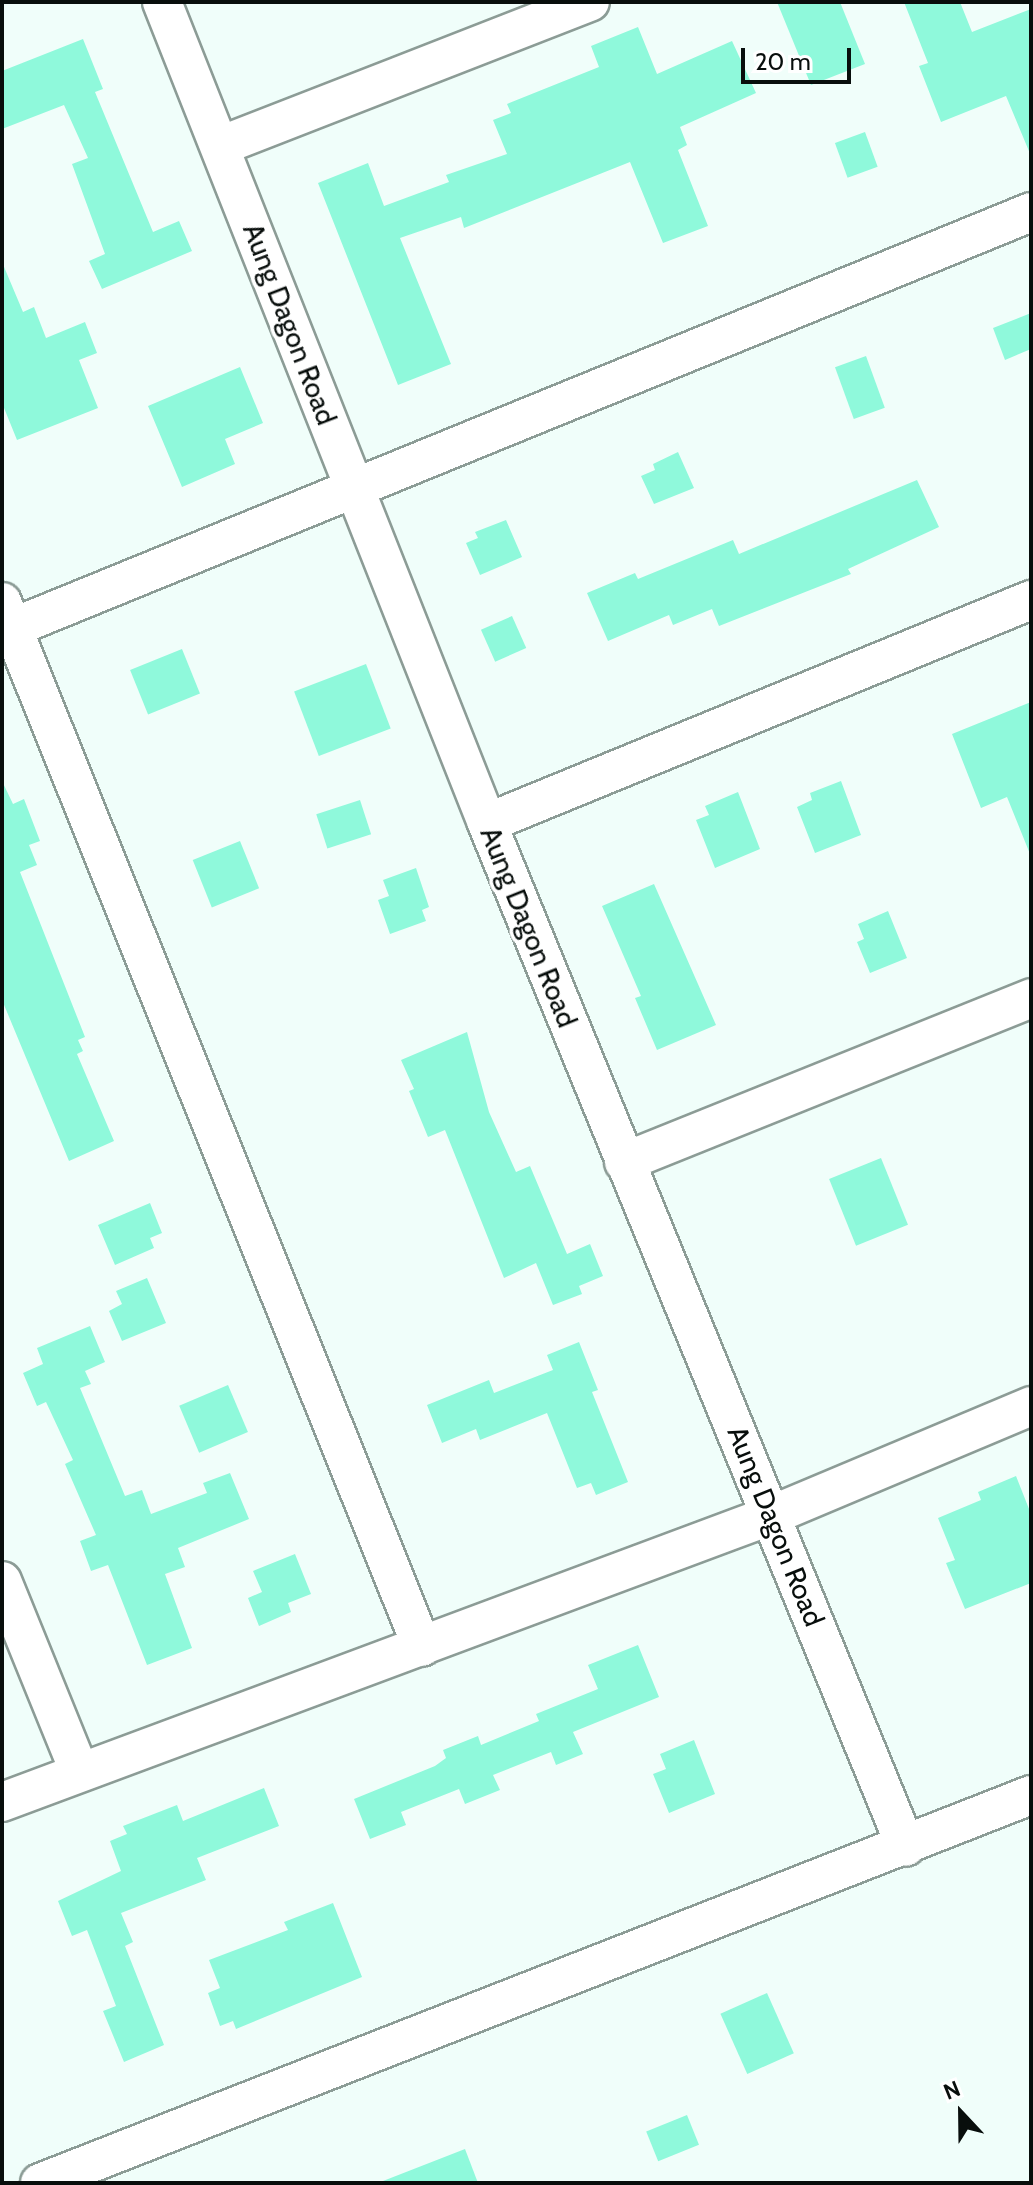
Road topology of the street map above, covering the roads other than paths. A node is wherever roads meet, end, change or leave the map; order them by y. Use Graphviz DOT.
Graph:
graph roads {
  1 [pos="162,2"];
  2 [pos="590,2"];
  3 [pos="220,146"];
  4 [pos="1031,212"];
  5 [pos="354,488"];
  6 [pos="1031,600"];
  7 [pos="5,621"];
  8 [pos="487,823"];
  9 [pos="1031,998"];
  10 [pos="624,1162"];
  11 [pos="1031,1406"];
  12 [pos="772,1515"];
  13 [pos="2,1581"];
  14 [pos="422,1647"];
  15 [pos="79,1771"];
  16 [pos="1031,1795"];
  17 [pos="2,1802"];
  18 [pos="906,1847"];
  19 [pos="40,2183"];
  1 -- 3 [label="street, Aung Dagon Road"];
  2 -- 3 [label="street"];
  3 -- 5 [label="street, Aung Dagon Road"];
  4 -- 5 [label="street"];
  5 -- 7 [label="street"];
  5 -- 8 [label="street, Aung Dagon Road"];
  6 -- 8 [label="street"];
  7 -- 14 [label="street"];
  8 -- 10 [label="street, Aung Dagon Road"];
  9 -- 10 [label="street"];
  10 -- 12 [label="street, Aung Dagon Road"];
  11 -- 12 [label="street"];
  12 -- 14 [label="street"];
  12 -- 18 [label="street, Aung Dagon Road"];
  13 -- 15 [label="street"];
  14 -- 15 [label="street"];
  15 -- 17 [label="street"];
  16 -- 18 [label="street"];
  18 -- 19 [label="street"];
}
